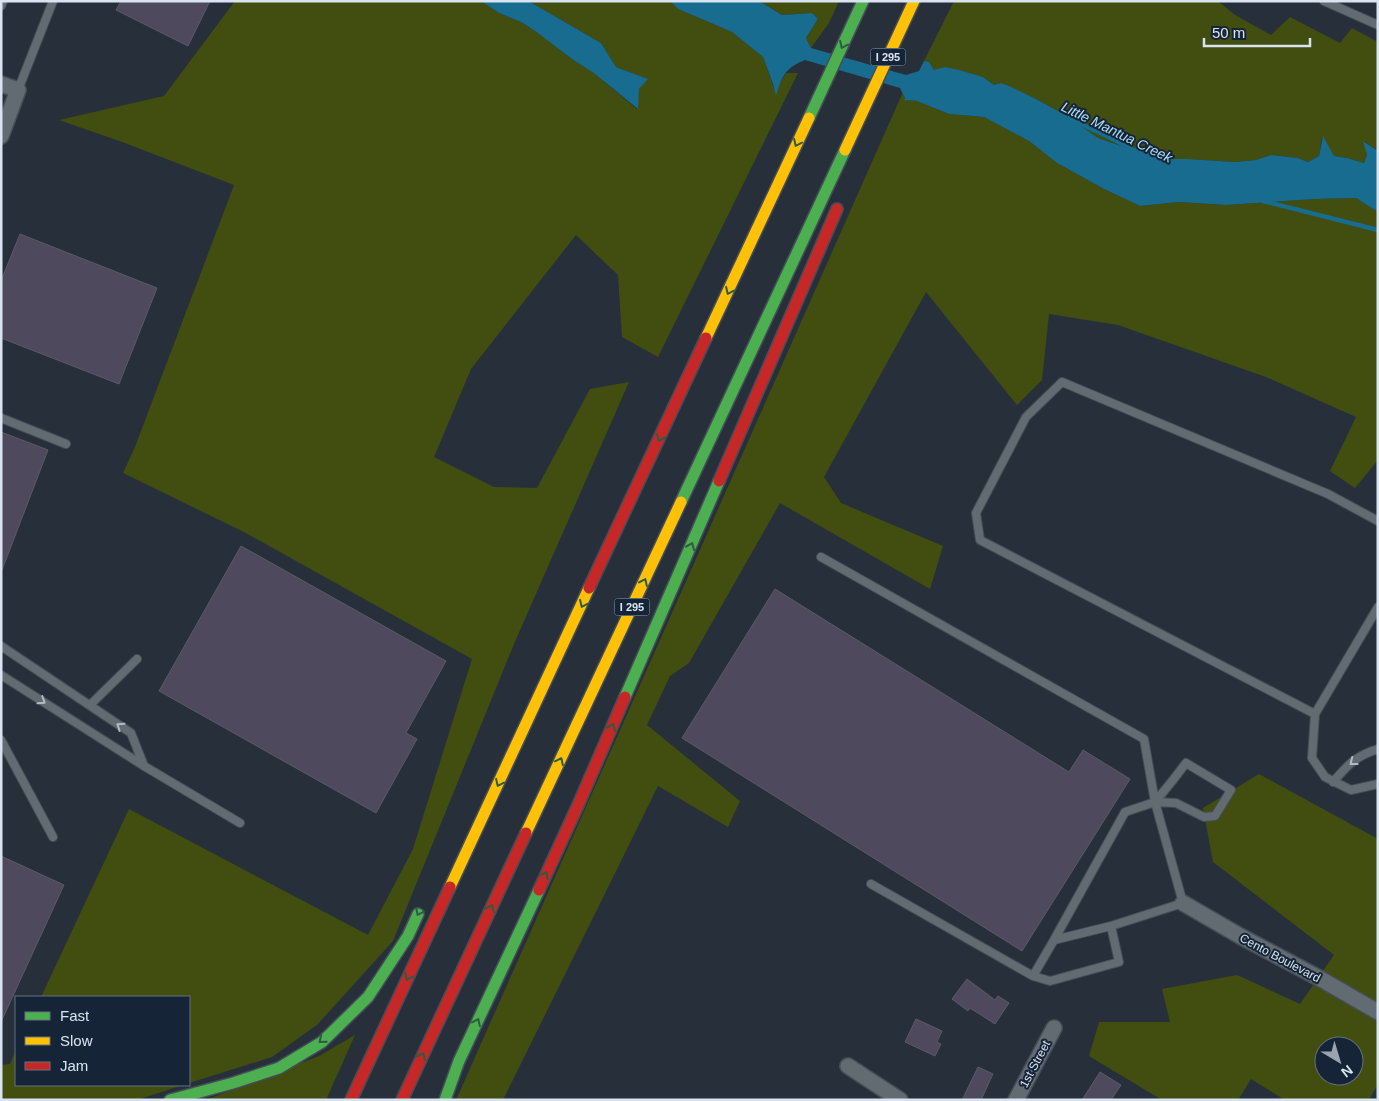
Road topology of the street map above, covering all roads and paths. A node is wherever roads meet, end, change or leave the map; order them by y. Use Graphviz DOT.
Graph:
graph roads {
  1 [pos="3,1"];
  2 [pos="52,1"];
  3 [pos="863,1"];
  4 [pos="914,1"];
  5 [pos="1324,1"];
  6 [pos="1,6"];
  7 [pos="1378,25"];
  8 [pos="1,84"];
  9 [pos="18,90"];
  10 [pos="884,92"];
  11 [pos="1,136"];
  12 [pos="840,202"];
  13 [pos="1,418"];
  14 [pos="66,444"];
  15 [pos="633,496"];
  16 [pos="1378,521"];
  17 [pos="595,548"];
  18 [pos="821,557"];
  19 [pos="1378,607"];
  20 [pos="1,646"];
  21 [pos="137,659"];
  22 [pos="1,675"];
  23 [pos="90,705"];
  24 [pos="1315,714"];
  25 [pos="1,740"];
  26 [pos="1378,749"];
  27 [pos="144,766"];
  28 [pos="1333,782"];
  29 [pos="1378,784"];
  30 [pos="548,785"];
  31 [pos="1155,802"];
  32 [pos="545,820"];
  33 [pos="240,823"];
  34 [pos="53,837"];
  35 [pos="871,884"];
  36 [pos="424,900"];
  37 [pos="1183,903"];
  38 [pos="1111,926"];
  39 [pos="1054,940"];
  40 [pos="1033,976"];
  41 [pos="1378,1012"];
  42 [pos="1054,1028"];
  43 [pos="848,1066"];
  44 [pos="170,1100"];
  45 [pos="350,1100"];
  46 [pos="402,1100"];
  47 [pos="445,1100"];
  48 [pos="900,1100"];
  49 [pos="1016,1100"];
  1 -- 6 [label="lane"];
  2 -- 9 [label="lane"];
  3 -- 15 [label="highway, one-way"];
  4 -- 10 [label="highway"];
  30 -- 4 [label="highway, I 295, one-way"];
  5 -- 7 [label="lane"];
  8 -- 9 [label="street"];
  9 -- 11 [label="street"];
  47 -- 12 [label="highway, one-way"];
  13 -- 14 [label="lane"];
  15 -- 17 [label="highway"];
  15 -- 45 [label="highway, one-way"];
  16 -- 24 [label="lane"];
  18 -- 31 [label="lane"];
  19 -- 24 [label="lane"];
  20 -- 23 [label="lane"];
  21 -- 23 [label="lane"];
  22 -- 27 [label="lane, one-way"];
  27 -- 23 [label="lane, one-way"];
  24 -- 28 [label="lane"];
  25 -- 34 [label="lane"];
  26 -- 28 [label="lane, one-way"];
  27 -- 33 [label="lane"];
  28 -- 29 [label="lane"];
  30 -- 32 [label="highway"];
  46 -- 30 [label="highway, I 295, one-way"];
  31 -- 31 [label="lane"];
  31 -- 37 [label="lane"];
  31 -- 39 [label="lane"];
  35 -- 40 [label="lane"];
  36 -- 44 [label="highway, one-way"];
  37 -- 38 [label="lane"];
  37 -- 41 [label="street, Cento Boulevard"];
  38 -- 39 [label="lane"];
  38 -- 40 [label="lane"];
  39 -- 40 [label="lane"];
  42 -- 49 [label="street, 1st Street"];
  43 -- 48 [label="street"];
}
